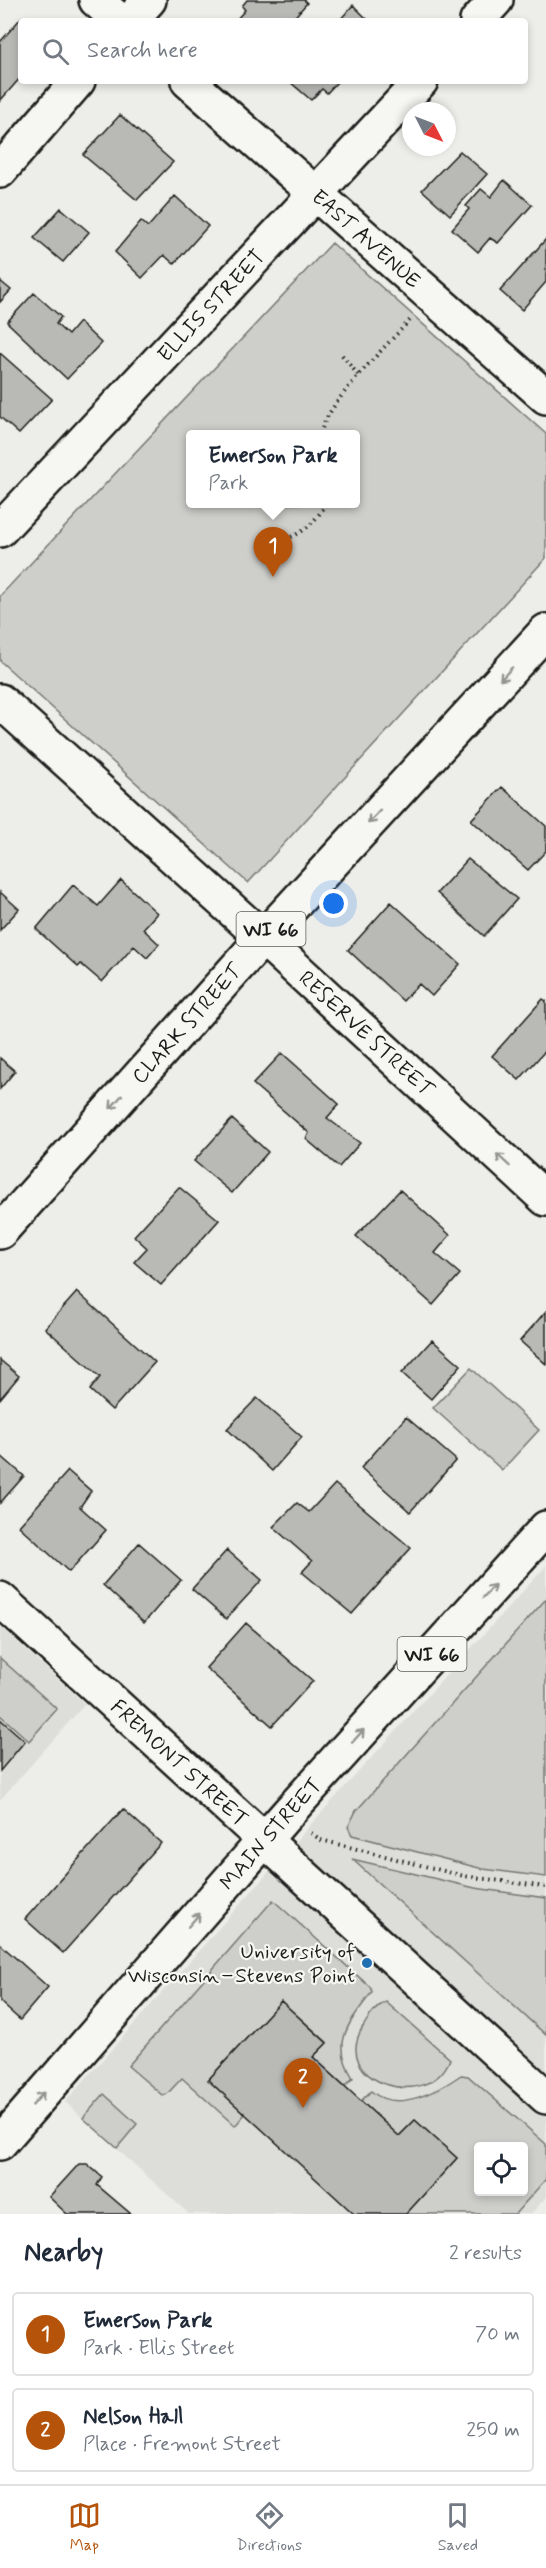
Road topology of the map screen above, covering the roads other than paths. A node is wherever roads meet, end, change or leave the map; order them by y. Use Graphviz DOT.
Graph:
graph roads {
  1 [pos="96,0"];
  2 [pos="149,0"];
  3 [pos="496,0"];
  4 [pos="117,18"];
  5 [pos="133,18"];
  6 [pos="480,18"];
  7 [pos="75,84"];
  8 [pos="191,84"];
  9 [pos="418,84"];
  10 [pos="0,171"];
  11 [pos="315,194"];
  12 [pos="546,397"];
  13 [pos="0,530"];
  14 [pos="546,631"];
  15 [pos="0,701"];
  16 [pos="263,938"];
  17 [pos="546,1199"];
  18 [pos="0,1232"];
  19 [pos="546,1528"];
  20 [pos="0,1599"];
  21 [pos="264,1841"];
  22 [pos="546,2097"];
  23 [pos="0,2143"];
  1 -- 4 [label="street"];
  2 -- 5 [label="street"];
  3 -- 6 [label="street"];
  7 -- 10 [label="street"];
  8 -- 11 [label="street, EAST AVENUE"];
  9 -- 11 [label="street, ELLIS STREET"];
  11 -- 12 [label="street, EAST AVENUE"];
  11 -- 13 [label="street, ELLIS STREET"];
  14 -- 16 [label="street, CLARK STREET / WI 66, one-way"];
  15 -- 16 [label="street, RESERVE STREET"];
  17 -- 16 [label="street, RESERVE STREET, one-way"];
  16 -- 18 [label="street, CLARK STREET / WI 66, one-way"];
  21 -- 19 [label="street, MAIN STREET / WI 66, one-way"];
  20 -- 21 [label="street, FREMONT STREET"];
  21 -- 22 [label="street, FREMONT STREET"];
  23 -- 21 [label="street, MAIN STREET / WI 66, one-way"];
}
